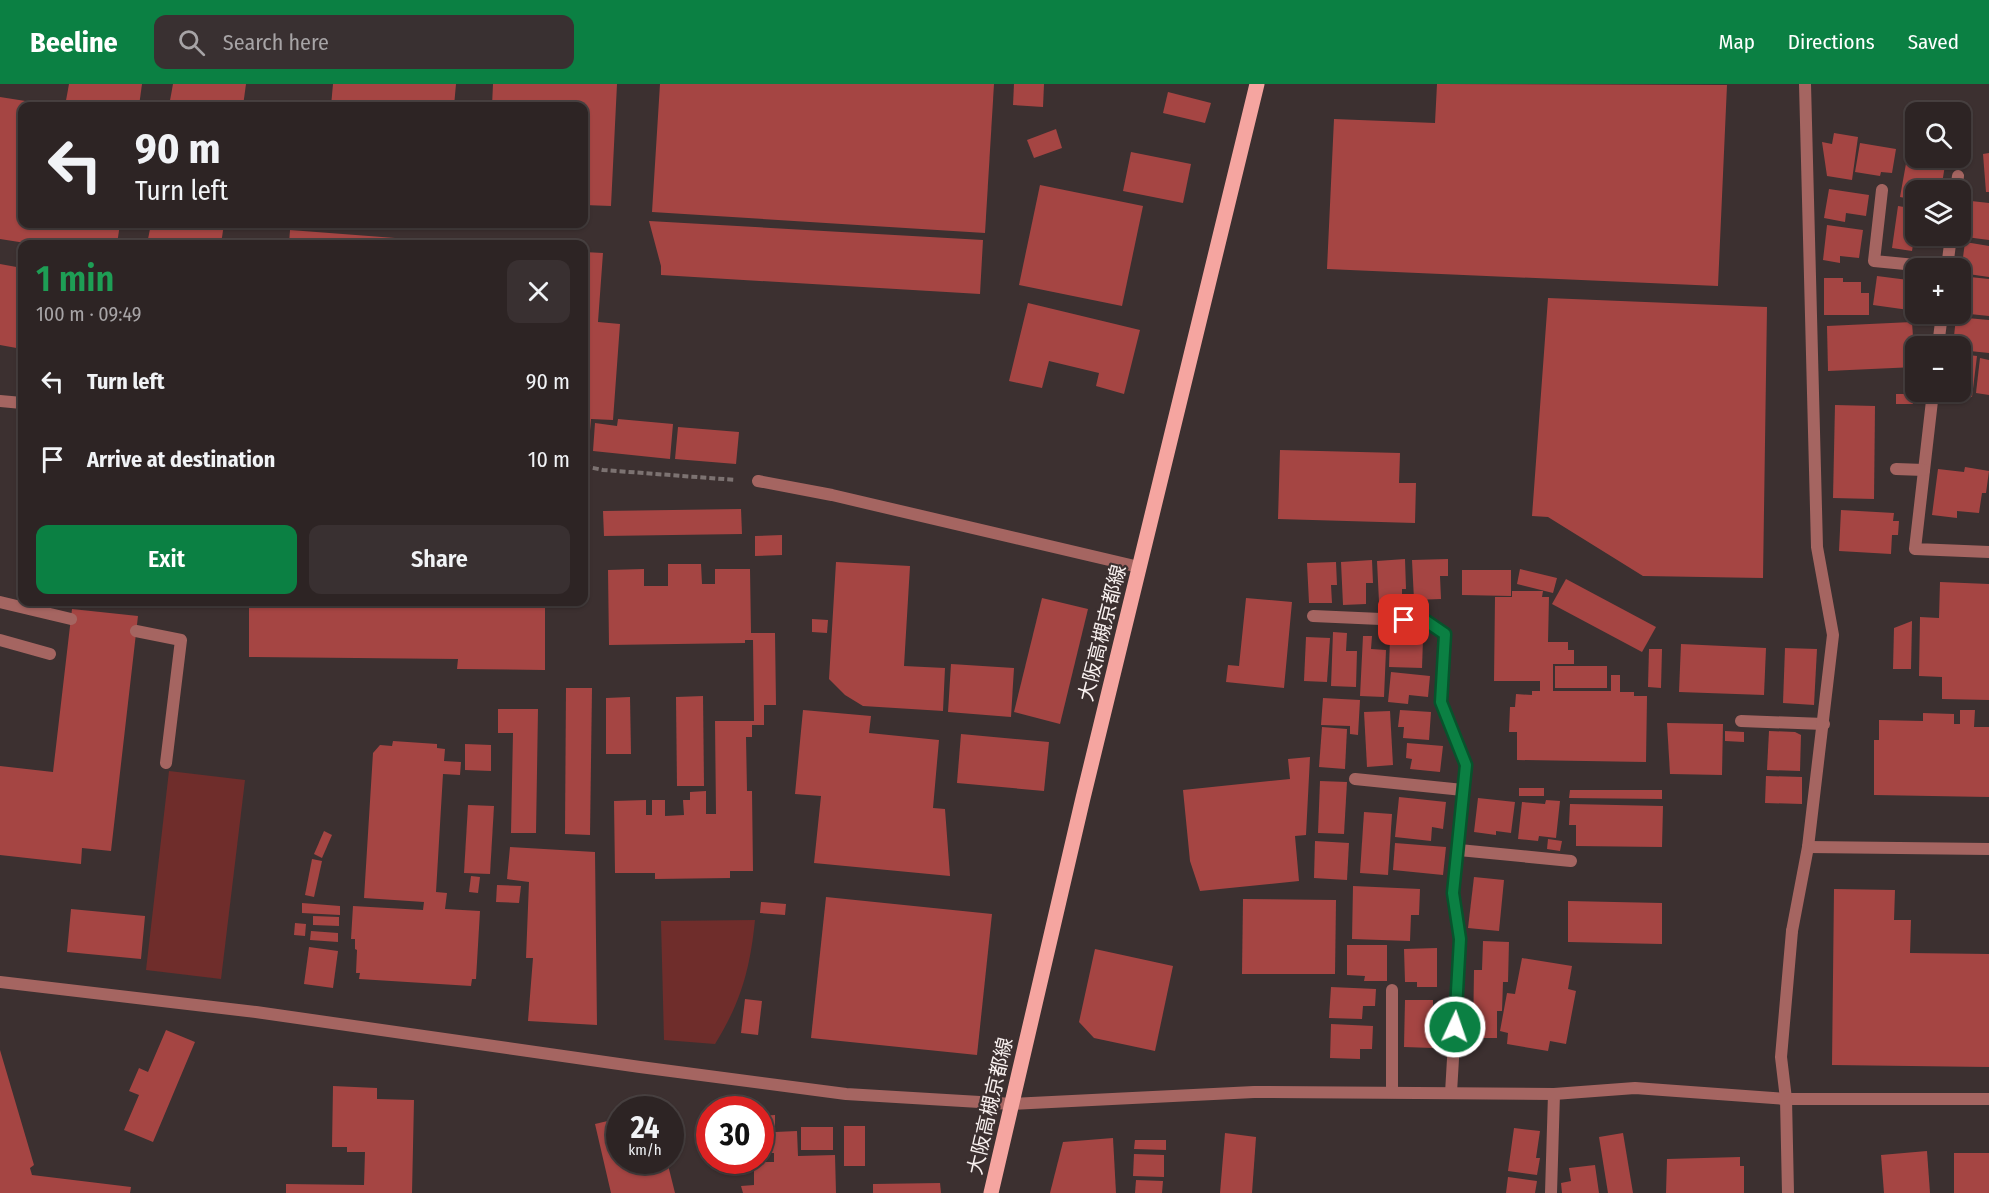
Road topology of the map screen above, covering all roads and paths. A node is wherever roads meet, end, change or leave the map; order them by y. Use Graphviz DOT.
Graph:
graph roads {
  1 [pos="1257,84"];
  2 [pos="1805,84"];
  3 [pos="1958,176"];
  4 [pos="1957,180"];
  5 [pos="1882,190"];
  6 [pos="1905,264"];
  7 [pos="0,401"];
  8 [pos="1932,402"];
  9 [pos="18,403"];
  10 [pos="588,467"];
  11 [pos="1896,469"];
  12 [pos="1924,470"];
  13 [pos="758,481"];
  14 [pos="1989,552"];
  15 [pos="1139,567"];
  16 [pos="0,603"];
  17 [pos="1313,616"];
  18 [pos="71,619"];
  19 [pos="136,631"];
  20 [pos="0,640"];
  21 [pos="50,654"];
  22 [pos="1741,722"];
  23 [pos="1824,724"];
  24 [pos="166,763"];
  25 [pos="1355,779"];
  26 [pos="1463,790"];
  27 [pos="1808,847"];
  28 [pos="1989,849"];
  29 [pos="1459,850"];
  30 [pos="1571,861"];
  31 [pos="0,982"];
  32 [pos="1392,990"];
  33 [pos="1392,1092"];
  34 [pos="1452,1093"];
  35 [pos="1554,1094"];
  36 [pos="1786,1099"];
  37 [pos="1989,1099"];
  38 [pos="1013,1104"];
  39 [pos="991,1193"];
  40 [pos="1551,1193"];
  41 [pos="1788,1193"];
  1 -- 15 [label="main road, 大阪高槻京都線"];
  2 -- 23 [label="street"];
  3 -- 4 [label="street"];
  5 -- 6 [label="street"];
  7 -- 9 [label="street"];
  8 -- 12 [label="street"];
  10 -- 13 [label="path"];
  11 -- 12 [label="street"];
  12 -- 14 [label="street"];
  13 -- 15 [label="street"];
  15 -- 38 [label="main road, 大阪高槻京都線"];
  16 -- 18 [label="street"];
  17 -- 26 [label="street"];
  19 -- 24 [label="street"];
  20 -- 21 [label="street"];
  22 -- 23 [label="street"];
  23 -- 27 [label="street"];
  25 -- 26 [label="street"];
  26 -- 29 [label="street"];
  27 -- 28 [label="street"];
  27 -- 36 [label="street"];
  29 -- 30 [label="street"];
  29 -- 34 [label="street"];
  31 -- 38 [label="street"];
  32 -- 33 [label="street"];
  33 -- 34 [label="street"];
  33 -- 38 [label="street"];
  34 -- 35 [label="street"];
  35 -- 36 [label="street"];
  35 -- 40 [label="street"];
  36 -- 37 [label="street"];
  36 -- 41 [label="street"];
  38 -- 39 [label="main road, 大阪高槻京都線"];
}
